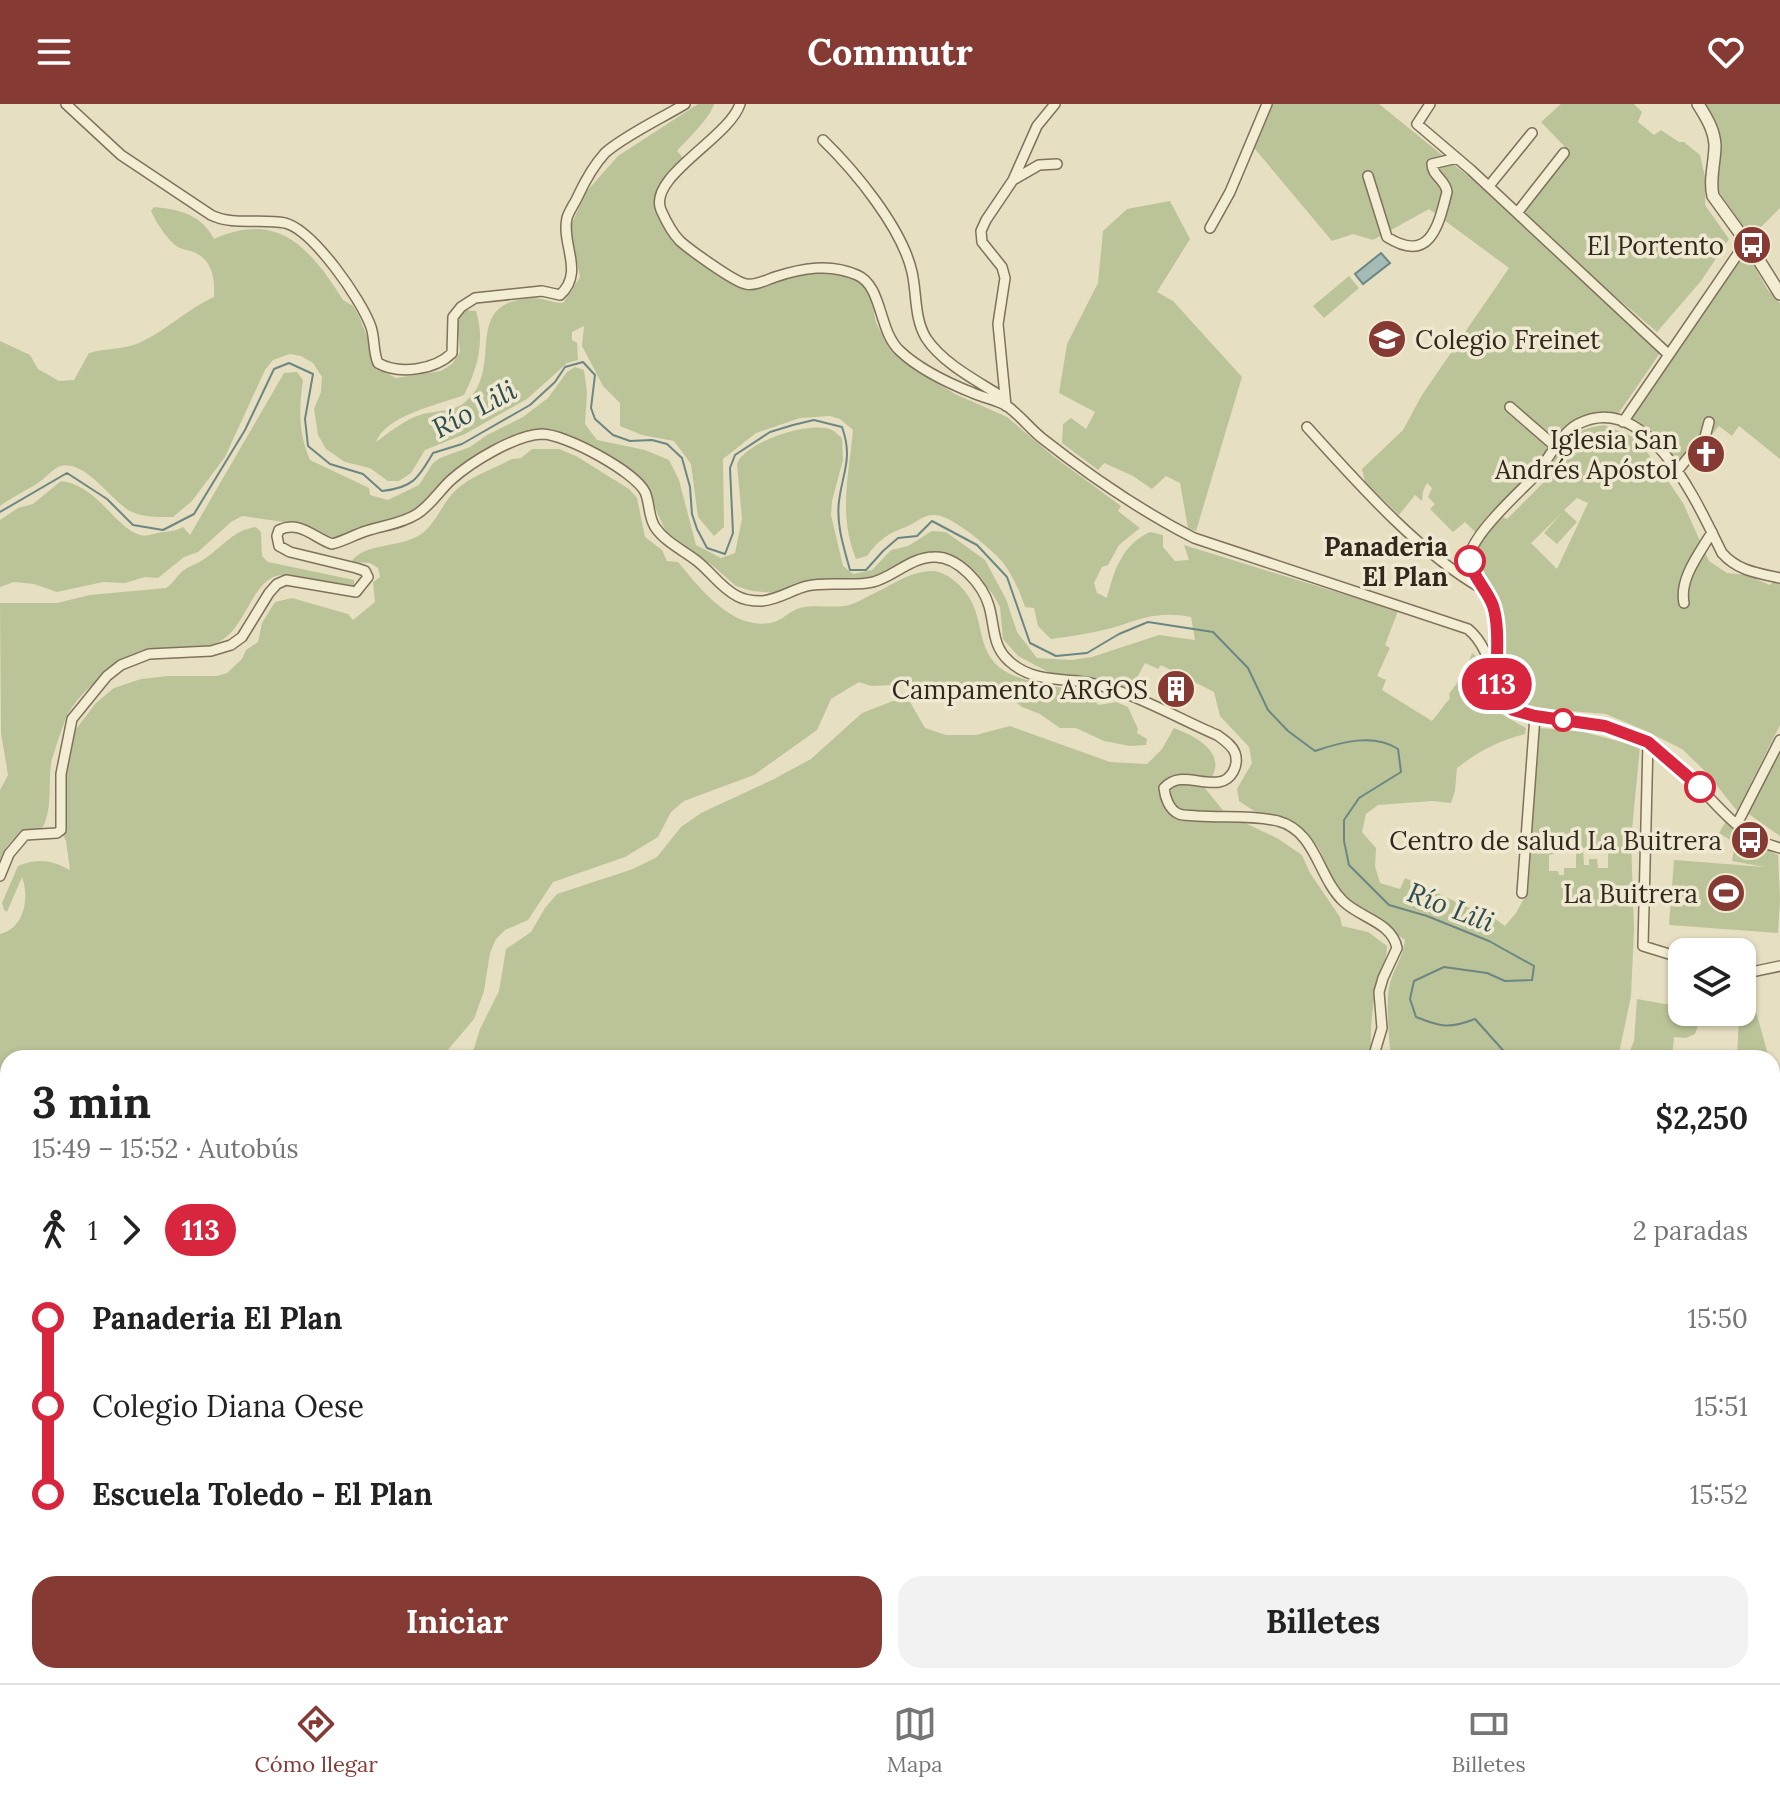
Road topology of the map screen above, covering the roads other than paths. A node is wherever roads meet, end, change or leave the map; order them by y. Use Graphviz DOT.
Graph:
graph roads {
  1 [pos="66,104"];
  2 [pos="685,104"];
  3 [pos="740,104"];
  4 [pos="1055,104"];
  5 [pos="1267,104"];
  6 [pos="1430,104"];
  7 [pos="1698,104"];
  8 [pos="1532,133"];
  9 [pos="823,140"];
  10 [pos="1564,153"];
  11 [pos="1457,158"];
  12 [pos="1057,164"];
  13 [pos="1368,176"];
  14 [pos="1013,180"];
  15 [pos="1489,186"];
  16 [pos="1517,213"];
  17 [pos="1210,228"];
  18 [pos="1746,242"];
  19 [pos="1780,294"];
  20 [pos="1668,354"];
  21 [pos="1005,402"];
  22 [pos="1510,407"];
  23 [pos="1623,422"];
  24 [pos="1709,422"];
  25 [pos="1307,427"];
  26 [pos="1556,447"];
  27 [pos="1678,470"];
  28 [pos="1712,532"];
  29 [pos="1780,578"];
  30 [pos="1484,590"];
  31 [pos="1684,603"];
  32 [pos="1497,681"];
  33 [pos="1535,716"];
  34 [pos="1780,740"];
  35 [pos="1648,742"];
  36 [pos="1737,824"];
  37 [pos="1780,848"];
  38 [pos="0,876"];
  39 [pos="1522,893"];
  40 [pos="1668,954"];
  41 [pos="1780,966"];
  42 [pos="1756,971"];
  43 [pos="1375,1050"];
  1 -- 2 [label="street"];
  3 -- 21 [label="street"];
  4 -- 14 [label="street"];
  5 -- 17 [label="street"];
  6 -- 11 [label="street"];
  7 -- 18 [label="street"];
  8 -- 15 [label="street"];
  9 -- 21 [label="street"];
  10 -- 16 [label="street"];
  11 -- 13 [label="street"];
  11 -- 15 [label="street"];
  12 -- 14 [label="street"];
  14 -- 21 [label="street"];
  15 -- 16 [label="street"];
  16 -- 20 [label="street"];
  18 -- 19 [label="street"];
  18 -- 20 [label="street"];
  20 -- 23 [label="street"];
  21 -- 32 [label="street"];
  22 -- 26 [label="street"];
  23 -- 26 [label="street"];
  23 -- 27 [label="street"];
  24 -- 27 [label="street"];
  25 -- 30 [label="street"];
  26 -- 30 [label="street"];
  27 -- 28 [label="street"];
  28 -- 29 [label="street"];
  28 -- 31 [label="street"];
  30 -- 32 [label="street"];
  32 -- 33 [label="street"];
  33 -- 35 [label="street"];
  33 -- 39 [label="street"];
  34 -- 36 [label="street"];
  35 -- 36 [label="street"];
  35 -- 40 [label="street"];
  36 -- 37 [label="street"];
  38 -- 43 [label="street"];
  41 -- 42 [label="street"];
}
